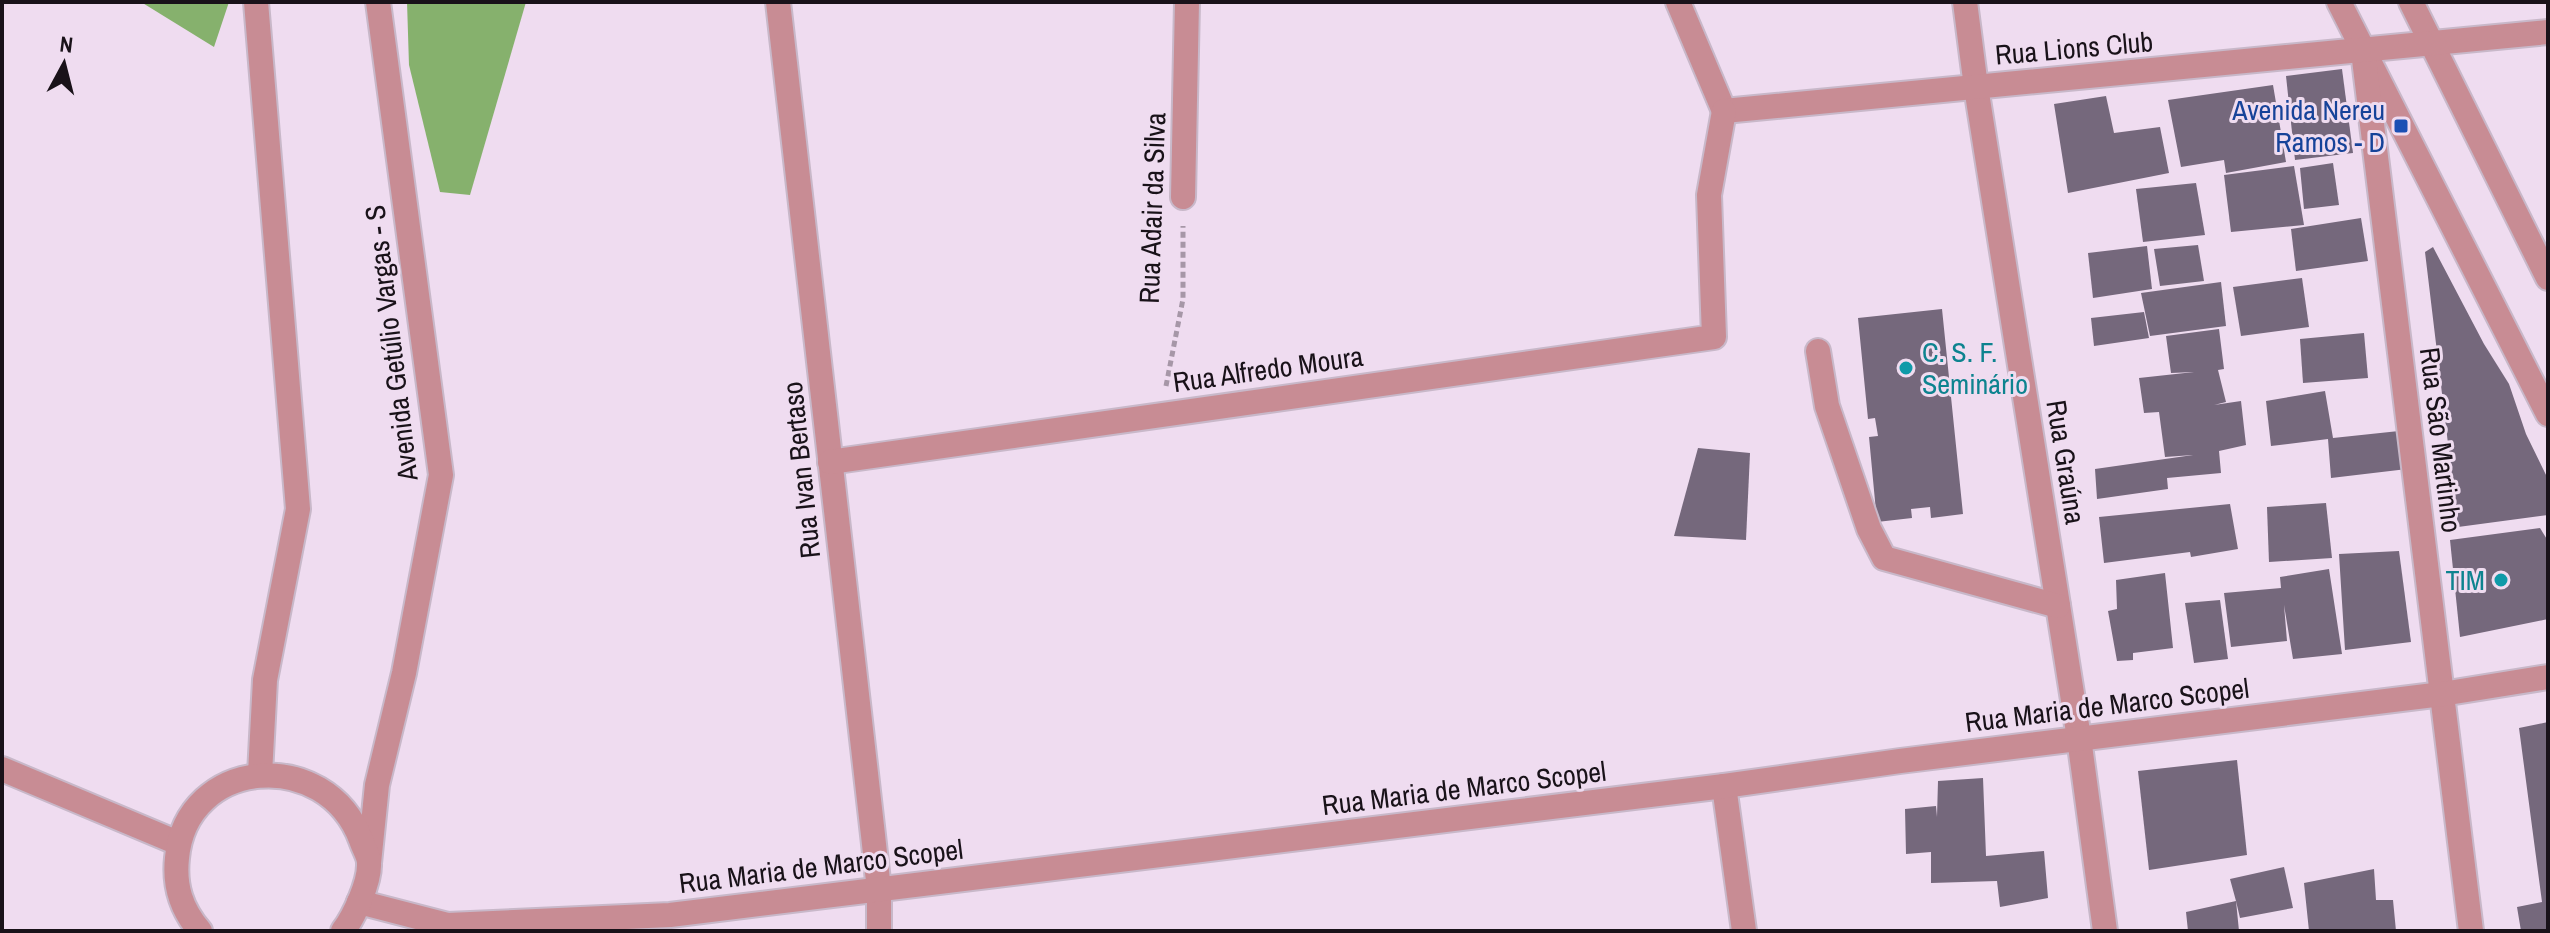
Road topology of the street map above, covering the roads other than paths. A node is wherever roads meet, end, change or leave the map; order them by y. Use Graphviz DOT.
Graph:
graph roads {
  1 [pos="256,2"];
  2 [pos="378,2"];
  3 [pos="778,2"];
  4 [pos="1187,2"];
  5 [pos="1678,2"];
  6 [pos="1965,2"];
  7 [pos="2339,2"];
  8 [pos="2411,2"];
  9 [pos="2548,32"];
  10 [pos="2431,42"];
  11 [pos="2363,51"];
  12 [pos="1976,87"];
  13 [pos="1724,111"];
  14 [pos="1183,197"];
  15 [pos="2548,278"];
  16 [pos="1818,351"];
  17 [pos="2548,414"];
  18 [pos="830,462"];
  19 [pos="2058,606"];
  20 [pos="2548,677"];
  21 [pos="2442,694"];
  22 [pos="2079,738"];
  23 [pos="2,769"];
  24 [pos="260,774"];
  25 [pos="1724,786"];
  26 [pos="178,843"];
  27 [pos="369,863"];
  28 [pos="879,890"];
  29 [pos="359,902"];
  30 [pos="200,931"];
  31 [pos="343,931"];
  32 [pos="879,931"];
  33 [pos="1744,931"];
  34 [pos="2105,931"];
  35 [pos="2471,931"];
  1 -- 24 [label="street"];
  2 -- 27 [label="street, Avenida Getúlio Vargas - S"];
  3 -- 18 [label="street, Rua Ivan Bertaso"];
  4 -- 14 [label="street, Rua Adair da Silva"];
  5 -- 13 [label="street"];
  6 -- 12 [label="street, Rua Graúna"];
  7 -- 11 [label="street"];
  8 -- 10 [label="street"];
  9 -- 10 [label="street, Rua Lions Club"];
  10 -- 11 [label="street, Rua Lions Club"];
  10 -- 15 [label="street"];
  11 -- 12 [label="street, Rua Lions Club"];
  11 -- 17 [label="street"];
  11 -- 21 [label="street, Rua São Martinho"];
  12 -- 13 [label="street, Rua Lions Club"];
  12 -- 19 [label="street, Rua Graúna"];
  13 -- 18 [label="street, Rua Alfredo Moura"];
  16 -- 19 [label="street"];
  18 -- 28 [label="street, Rua Ivan Bertaso"];
  19 -- 22 [label="street, Rua Graúna"];
  20 -- 21 [label="street, Rua Maria de Marco Scopel"];
  21 -- 22 [label="street, Rua Maria de Marco Scopel"];
  21 -- 35 [label="street, Rua São Martinho"];
  22 -- 25 [label="street, Rua Maria de Marco Scopel"];
  22 -- 34 [label="street, Rua Graúna"];
  23 -- 26 [label="street"];
  24 -- 26 [label="street"];
  24 -- 27 [label="street"];
  25 -- 28 [label="street, Rua Maria de Marco Scopel"];
  25 -- 33 [label="street"];
  26 -- 30 [label="street"];
  27 -- 29 [label="street, Avenida Getúlio Vargas - S"];
  28 -- 29 [label="street, Rua Maria de Marco Scopel"];
  28 -- 32 [label="street, Rua Ivan Bertaso"];
  29 -- 31 [label="street, Avenida Getúlio Vargas - S"];
}
